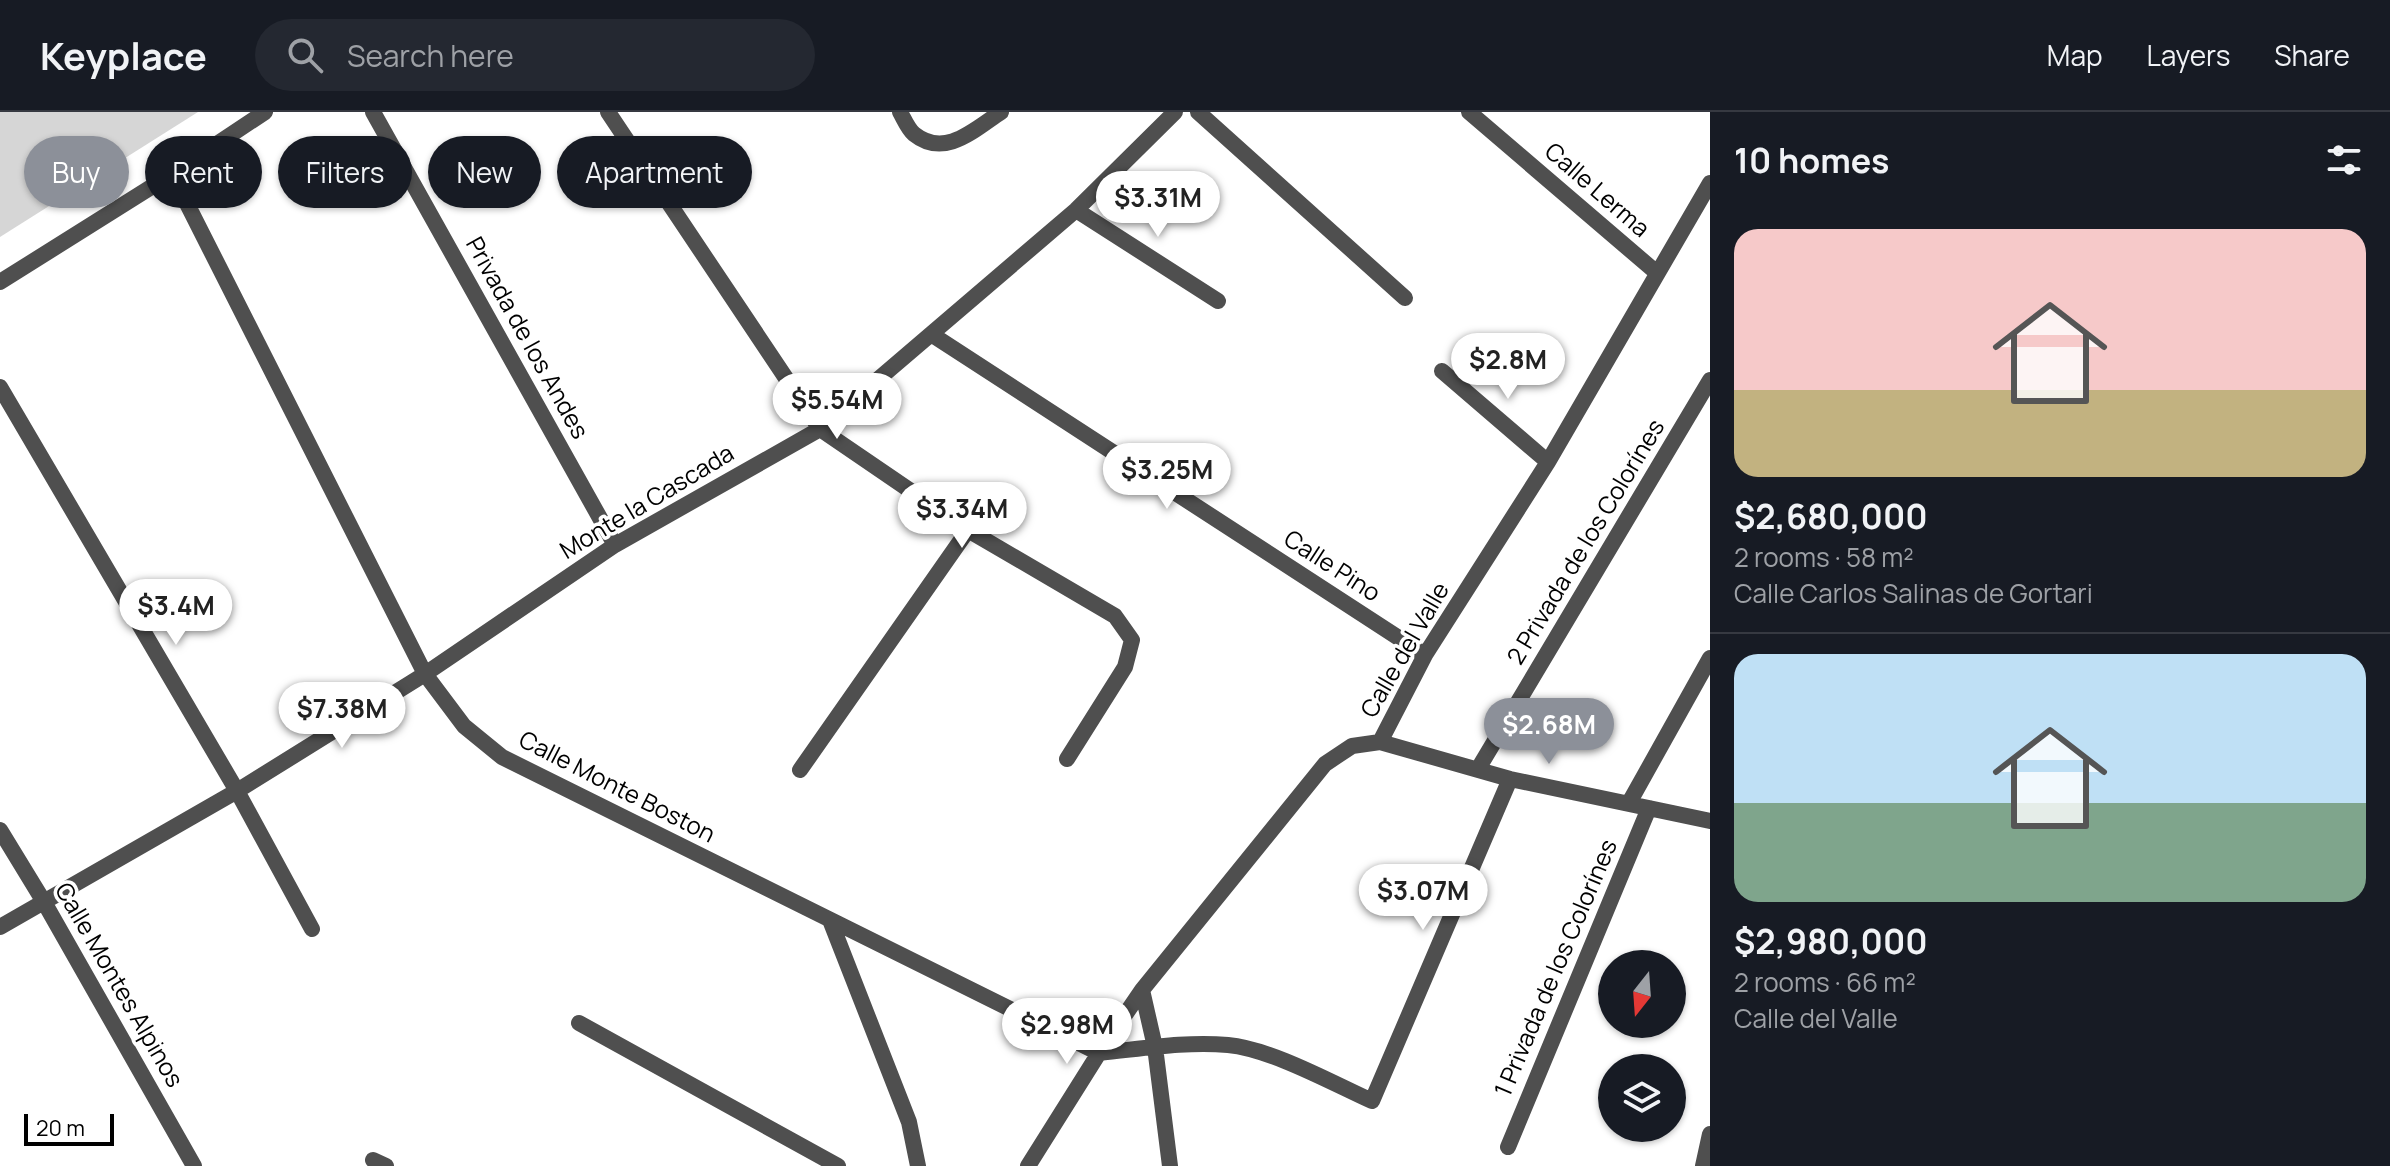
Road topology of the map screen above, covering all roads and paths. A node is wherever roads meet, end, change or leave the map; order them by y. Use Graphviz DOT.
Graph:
graph roads {
  1 [pos="265,112"];
  2 [pos="373,112"];
  3 [pos="608,112"];
  4 [pos="900,112"];
  5 [pos="1001,112"];
  6 [pos="1175,112"];
  7 [pos="1198,112"];
  8 [pos="1469,112"];
  9 [pos="229,136"];
  10 [pos="1710,183"];
  11 [pos="145,191"];
  12 [pos="189,208"];
  13 [pos="1076,210"];
  14 [pos="1657,273"];
  15 [pos="0,282"];
  16 [pos="1405,298"];
  17 [pos="1218,301"];
  18 [pos="931,334"];
  19 [pos="1442,371"];
  20 [pos="1710,380"];
  21 [pos="0,387"];
  22 [pos="820,429"];
  23 [pos="1548,462"];
  24 [pos="968,530"];
  25 [pos="615,545"];
  26 [pos="1425,655"];
  27 [pos="1710,658"];
  28 [pos="425,674"];
  29 [pos="1380,742"];
  30 [pos="1067,759"];
  31 [pos="1478,769"];
  32 [pos="800,770"];
  33 [pos="1510,779"];
  34 [pos="237,791"];
  35 [pos="1629,803"];
  36 [pos="1649,808"];
  37 [pos="1710,821"];
  38 [pos="0,830"];
  39 [pos="44,902"];
  40 [pos="830,920"];
  41 [pos="0,927"];
  42 [pos="312,929"];
  43 [pos="1142,990"];
  44 [pos="579,1023"];
  45 [pos="1155,1047"];
  46 [pos="1099,1053"];
  47 [pos="1710,1134"];
  48 [pos="1508,1147"];
  49 [pos="194,1166"];
  50 [pos="838,1166"];
  51 [pos="918,1166"];
  52 [pos="1028,1166"];
  53 [pos="1170,1166"];
  54 [pos="1703,1166"];
  1 -- 9 [label="street"];
  2 -- 25 [label="street, Privada de los Andes"];
  3 -- 22 [label="street"];
  4 -- 5 [label="street"];
  6 -- 13 [label="street, Monte la Cascada"];
  7 -- 16 [label="street"];
  8 -- 14 [label="street, Calle Lerma"];
  10 -- 14 [label="street, Calle del Valle"];
  11 -- 15 [label="street"];
  12 -- 28 [label="street, Calle Monte Boston"];
  13 -- 17 [label="street"];
  13 -- 18 [label="street, Monte la Cascada"];
  14 -- 23 [label="street, Calle del Valle"];
  18 -- 22 [label="street, Monte la Cascada"];
  18 -- 26 [label="street, Calle Pino"];
  19 -- 23 [label="street"];
  20 -- 31 [label="street, 2 Privada de los Colorínes"];
  21 -- 34 [label="street"];
  22 -- 24 [label="street"];
  22 -- 25 [label="street, Monte la Cascada"];
  23 -- 26 [label="street, Calle del Valle"];
  24 -- 30 [label="street"];
  24 -- 32 [label="street"];
  25 -- 28 [label="street, Monte la Cascada"];
  26 -- 29 [label="street, Calle del Valle"];
  27 -- 35 [label="street"];
  28 -- 34 [label="street, Monte la Cascada"];
  28 -- 40 [label="street, Calle Monte Boston"];
  29 -- 31 [label="street"];
  29 -- 43 [label="street, Calle del Valle"];
  31 -- 33 [label="street"];
  33 -- 35 [label="street"];
  33 -- 45 [label="street"];
  34 -- 39 [label="street, Monte la Cascada"];
  34 -- 42 [label="street"];
  35 -- 36 [label="street"];
  36 -- 37 [label="street"];
  36 -- 48 [label="street, 1 Privada de los Colorínes"];
  38 -- 39 [label="street, Calle Montes Alpinos"];
  39 -- 41 [label="street, Monte la Cascada"];
  39 -- 49 [label="street, Calle Montes Alpinos"];
  40 -- 46 [label="street, Calle Monte Boston"];
  40 -- 51 [label="street"];
  43 -- 45 [label="street"];
  43 -- 46 [label="street, Calle del Valle"];
  44 -- 50 [label="street"];
  45 -- 46 [label="street"];
  45 -- 53 [label="street"];
  46 -- 52 [label="street, Calle del Valle"];
  47 -- 54 [label="street"];
}
